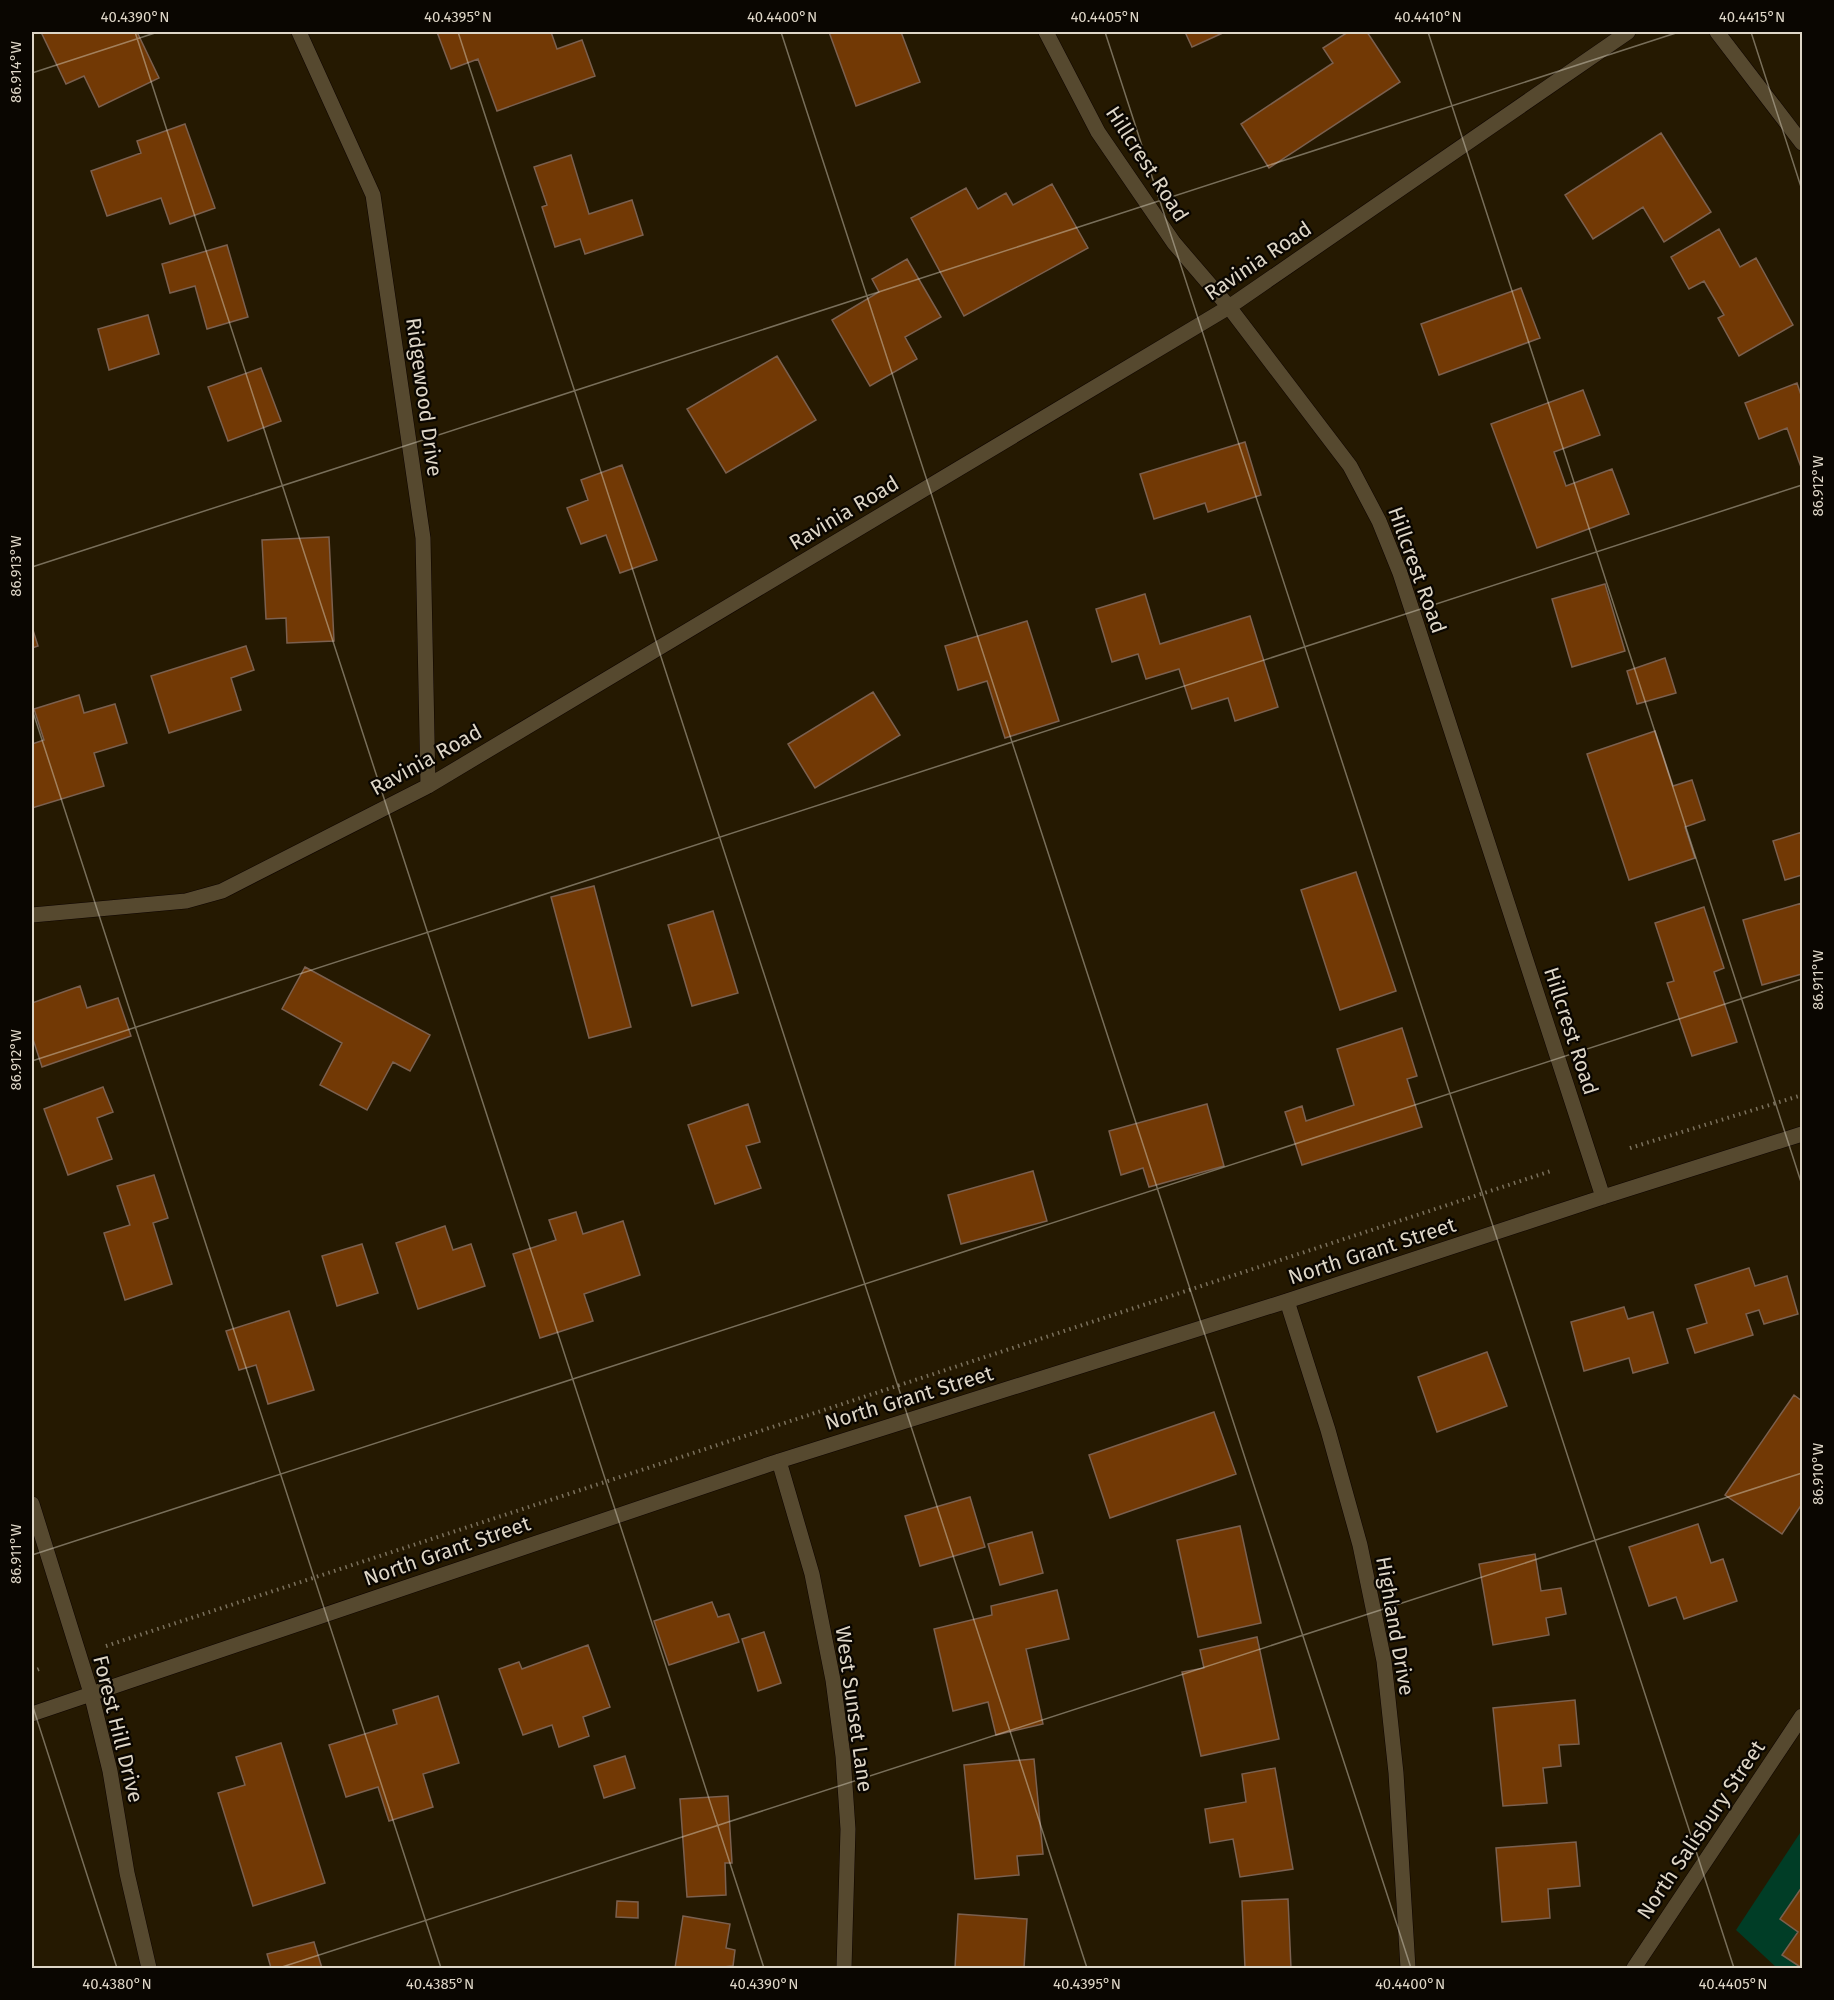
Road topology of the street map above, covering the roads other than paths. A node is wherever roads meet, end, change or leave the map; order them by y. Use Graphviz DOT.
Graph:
graph roads {
  1 [pos="299,32"];
  2 [pos="1046,32"];
  3 [pos="1628,32"];
  4 [pos="1717,32"];
  5 [pos="1803,143"];
  6 [pos="1229,307"];
  7 [pos="428,786"];
  8 [pos="32,915"];
  9 [pos="1803,1134"];
  10 [pos="1603,1197"];
  11 [pos="1287,1301"];
  12 [pos="780,1461"];
  13 [pos="32,1504"];
  14 [pos="91,1693"];
  15 [pos="32,1714"];
  16 [pos="1803,1716"];
  17 [pos="149,1968"];
  18 [pos="844,1968"];
  19 [pos="1408,1968"];
  20 [pos="1634,1968"];
  1 -- 7 [label="street, Ridgewood Drive"];
  2 -- 6 [label="street, Hillcrest Road"];
  3 -- 6 [label="street, Ravinia Road"];
  4 -- 5 [label="street"];
  6 -- 7 [label="street, Ravinia Road"];
  6 -- 10 [label="street, Hillcrest Road"];
  7 -- 8 [label="street, Ravinia Road"];
  9 -- 10 [label="street, North Grant Street"];
  10 -- 11 [label="street, North Grant Street"];
  11 -- 12 [label="street, North Grant Street"];
  11 -- 19 [label="street, Highland Drive"];
  12 -- 14 [label="street, North Grant Street"];
  12 -- 18 [label="street, West Sunset Lane"];
  13 -- 14 [label="street, Forest Hill Drive"];
  14 -- 15 [label="street, North Grant Street"];
  14 -- 17 [label="street, Forest Hill Drive"];
  16 -- 20 [label="street, North Salisbury Street"];
}
